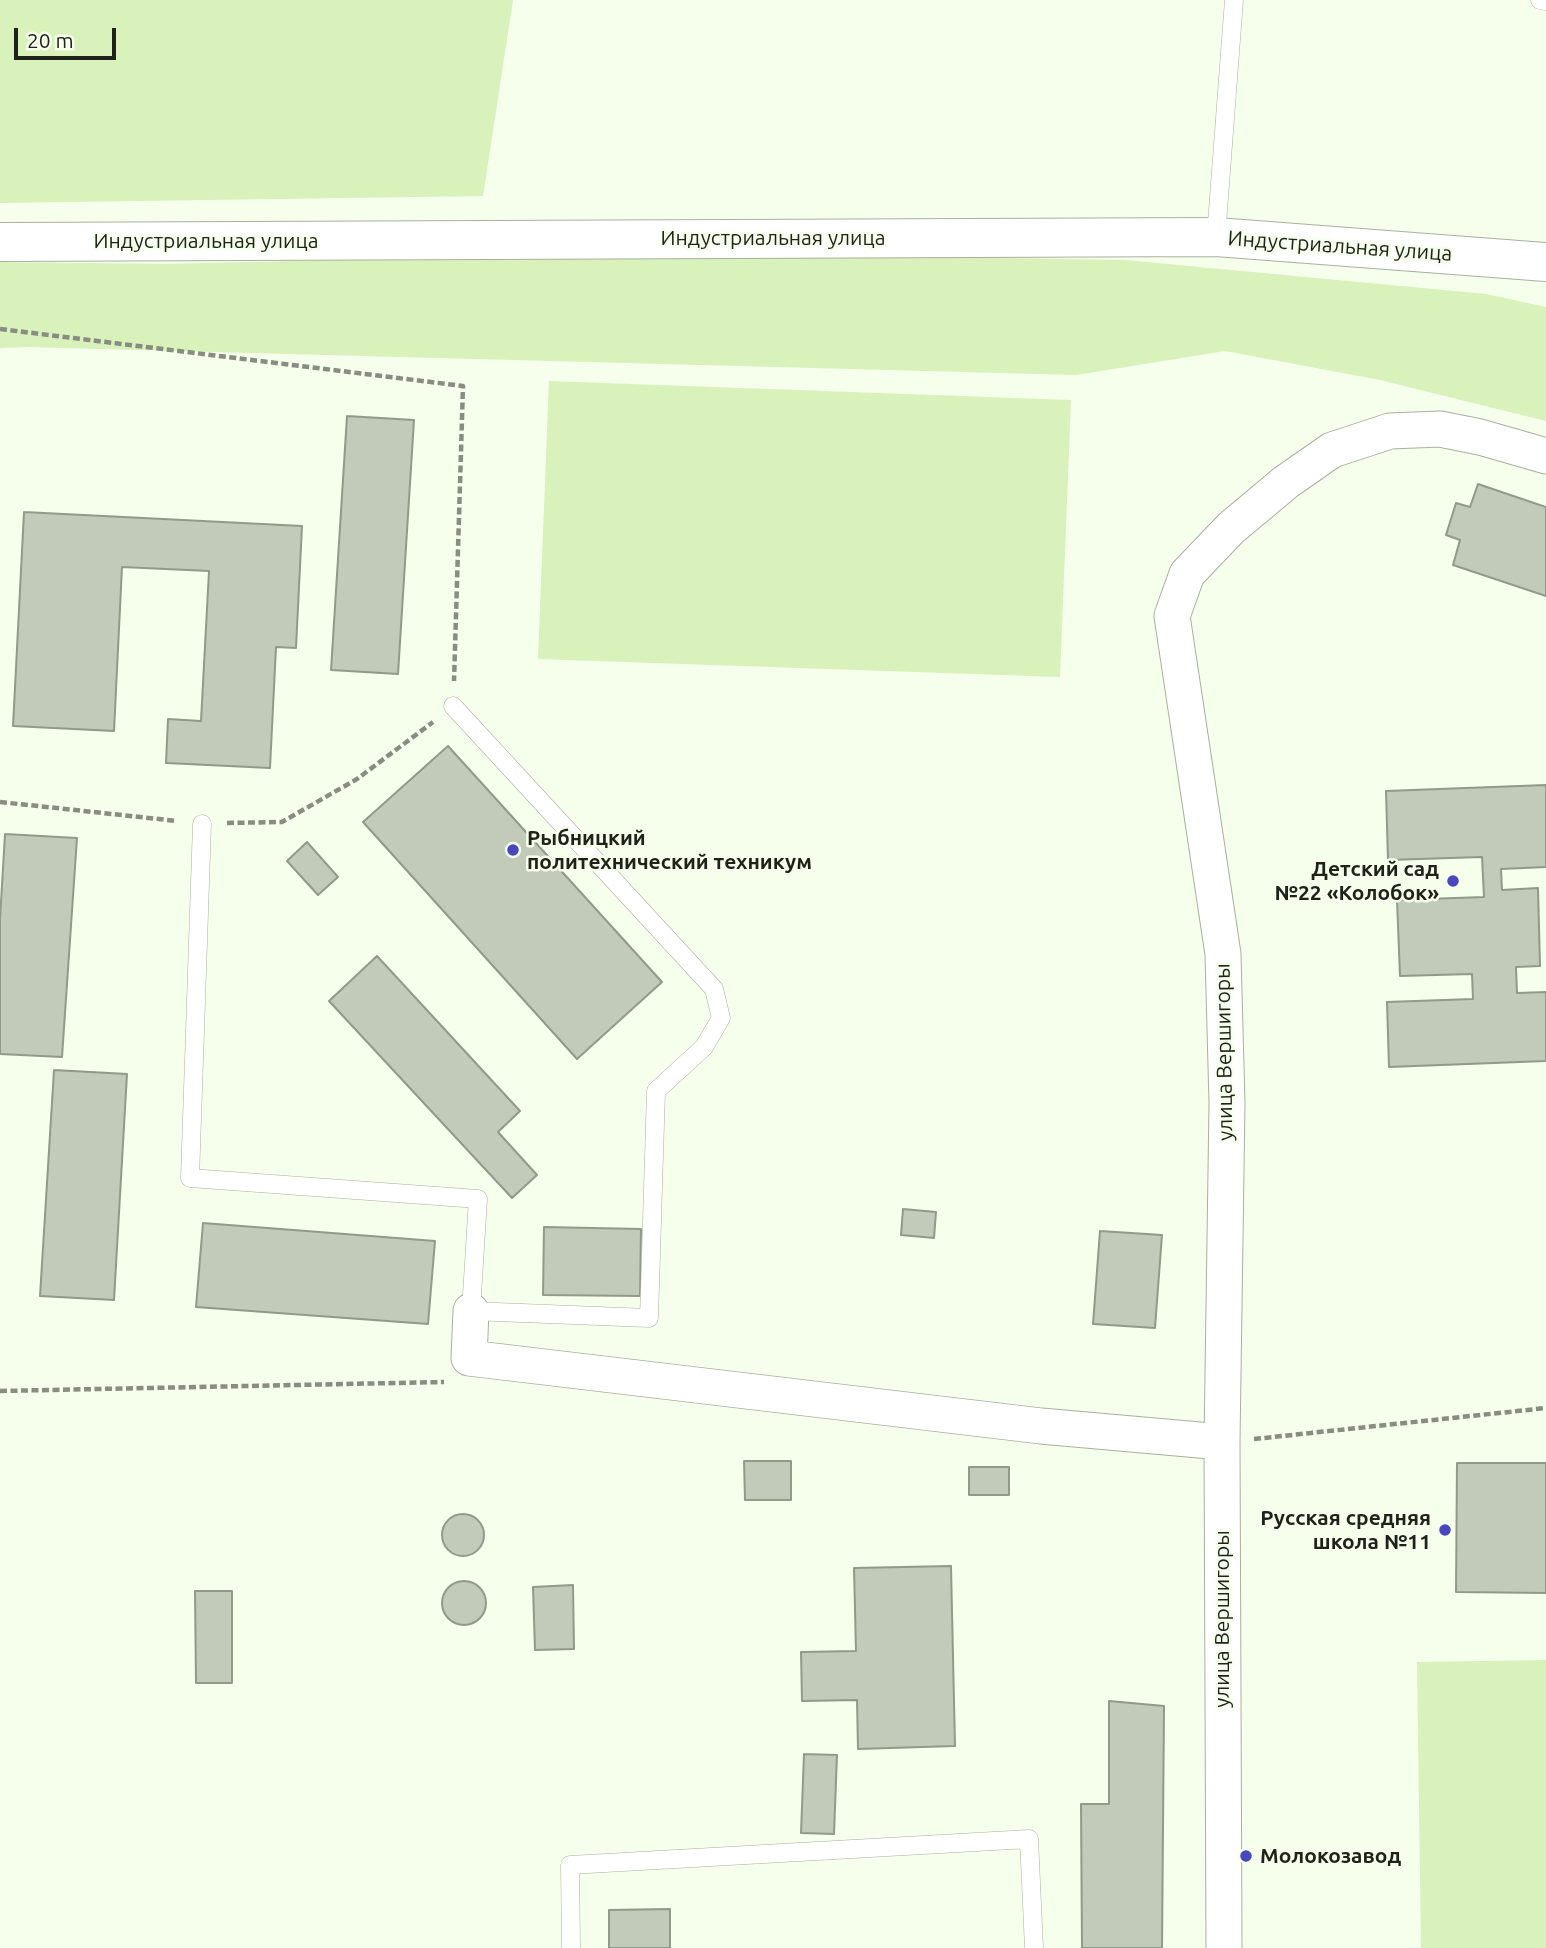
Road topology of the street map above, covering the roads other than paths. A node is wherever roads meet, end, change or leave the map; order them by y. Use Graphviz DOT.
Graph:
graph roads {
  1 [pos="1234,0"];
  2 [pos="1540,0"];
  3 [pos="1546,1"];
  4 [pos="1216,237"];
  5 [pos="0,242"];
  6 [pos="1546,262"];
  7 [pos="1546,456"];
  8 [pos="453,706"];
  9 [pos="202,824"];
  10 [pos="471,1311"];
  11 [pos="1222,1442"];
  12 [pos="571,1948"];
  13 [pos="1034,1948"];
  14 [pos="1224,1948"];
  1 -- 4 [label="lane"];
  2 -- 3 [label="lane"];
  4 -- 5 [label="main road, Индустриальная улица"];
  4 -- 6 [label="main road, Индустриальная улица"];
  7 -- 11 [label="street, улица Вершигоры"];
  8 -- 10 [label="lane"];
  9 -- 10 [label="lane"];
  10 -- 11 [label="street"];
  11 -- 14 [label="street, улица Вершигоры"];
  12 -- 13 [label="lane"];
}
